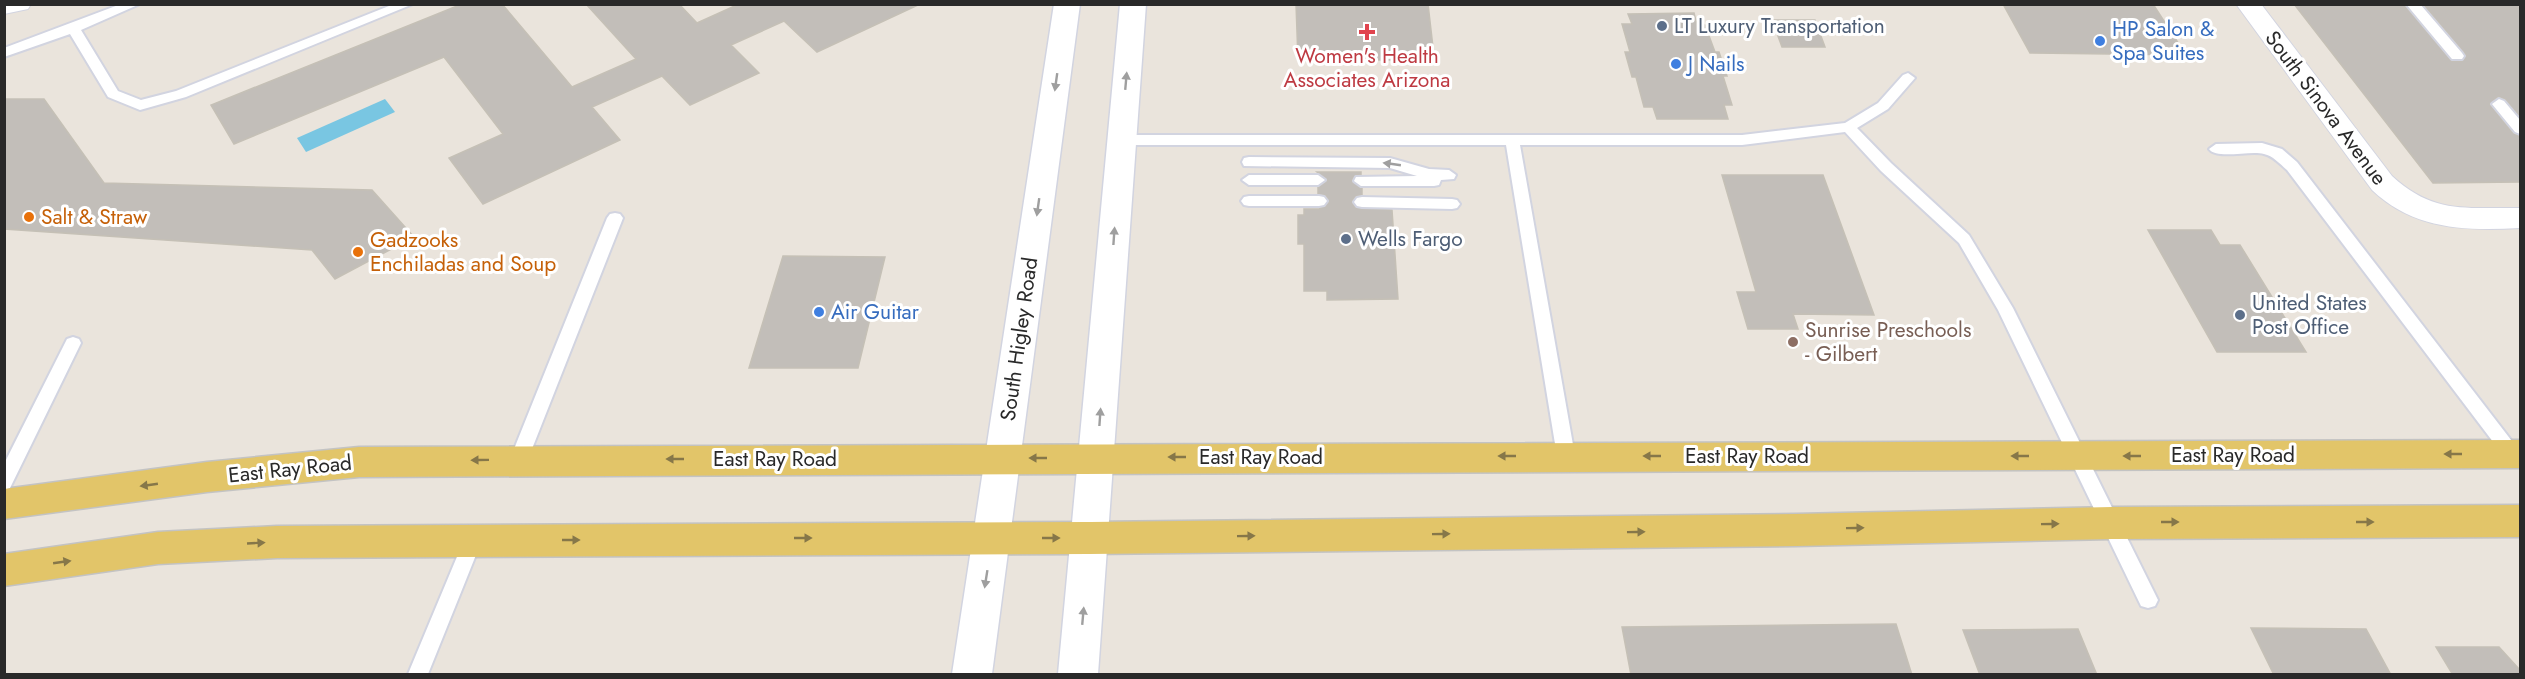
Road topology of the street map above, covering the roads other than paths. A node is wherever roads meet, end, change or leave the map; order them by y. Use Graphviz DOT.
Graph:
graph roads {
  1 [pos="19,4"];
  2 [pos="134,4"];
  3 [pos="407,4"];
  4 [pos="1066,4"];
  5 [pos="1132,4"];
  6 [pos="2248,4"];
  7 [pos="2412,4"];
  8 [pos="4,6"];
  9 [pos="73,28"];
  10 [pos="4,53"];
  11 [pos="2457,56"];
  12 [pos="1908,78"];
  13 [pos="2499,104"];
  14 [pos="1848,127"];
  15 [pos="2520,129"];
  16 [pos="1121,140"];
  17 [pos="1512,140"];
  18 [pos="2216,149"];
  19 [pos="1249,162"];
  20 [pos="1450,188"];
  21 [pos="1249,191"];
  22 [pos="1318,191"];
  23 [pos="615,218"];
  24 [pos="2520,218"];
  25 [pos="73,343"];
  26 [pos="2516,454"];
  27 [pos="1566,456"];
  28 [pos="2079,456"];
  29 [pos="1003,458"];
  30 [pos="1097,458"];
  31 [pos="519,459"];
  32 [pos="4,483"];
  33 [pos="4,504"];
  34 [pos="2520,521"];
  35 [pos="2112,523"];
  36 [pos="993,538"];
  37 [pos="1090,538"];
  38 [pos="473,540"];
  39 [pos="4,570"];
  40 [pos="2148,600"];
  41 [pos="418,675"];
  42 [pos="972,675"];
  43 [pos="1078,675"];
  1 -- 8 [label="street"];
  2 -- 9 [label="lane"];
  3 -- 9 [label="lane"];
  4 -- 29 [label="main road, South Higley Road, one-way"];
  16 -- 5 [label="main road, one-way"];
  6 -- 24 [label="street, South Sinova Avenue"];
  7 -- 11 [label="lane"];
  9 -- 10 [label="lane"];
  12 -- 14 [label="lane"];
  13 -- 15 [label="lane"];
  14 -- 17 [label="lane"];
  14 -- 28 [label="lane"];
  16 -- 17 [label="lane"];
  30 -- 16 [label="main road, one-way"];
  17 -- 27 [label="lane"];
  18 -- 26 [label="lane"];
  20 -- 19 [label="lane, one-way"];
  20 -- 20 [label="lane"];
  21 -- 22 [label="lane"];
  23 -- 31 [label="lane"];
  25 -- 32 [label="lane"];
  26 -- 28 [label="main road, East Ray Road, one-way"];
  28 -- 27 [label="main road, East Ray Road, one-way"];
  27 -- 30 [label="main road, East Ray Road, one-way"];
  28 -- 35 [label="lane"];
  30 -- 29 [label="main road, East Ray Road, one-way"];
  29 -- 31 [label="main road, East Ray Road, one-way"];
  29 -- 36 [label="main road, South Higley Road"];
  30 -- 37 [label="main road"];
  31 -- 33 [label="main road, East Ray Road, one-way"];
  35 -- 34 [label="main road, one-way"];
  37 -- 35 [label="main road, one-way"];
  35 -- 40 [label="lane"];
  36 -- 37 [label="main road, one-way"];
  38 -- 36 [label="main road, one-way"];
  36 -- 42 [label="main road, South Higley Road, one-way"];
  43 -- 37 [label="main road, one-way"];
  39 -- 38 [label="main road, one-way"];
  38 -- 41 [label="lane"];
}
